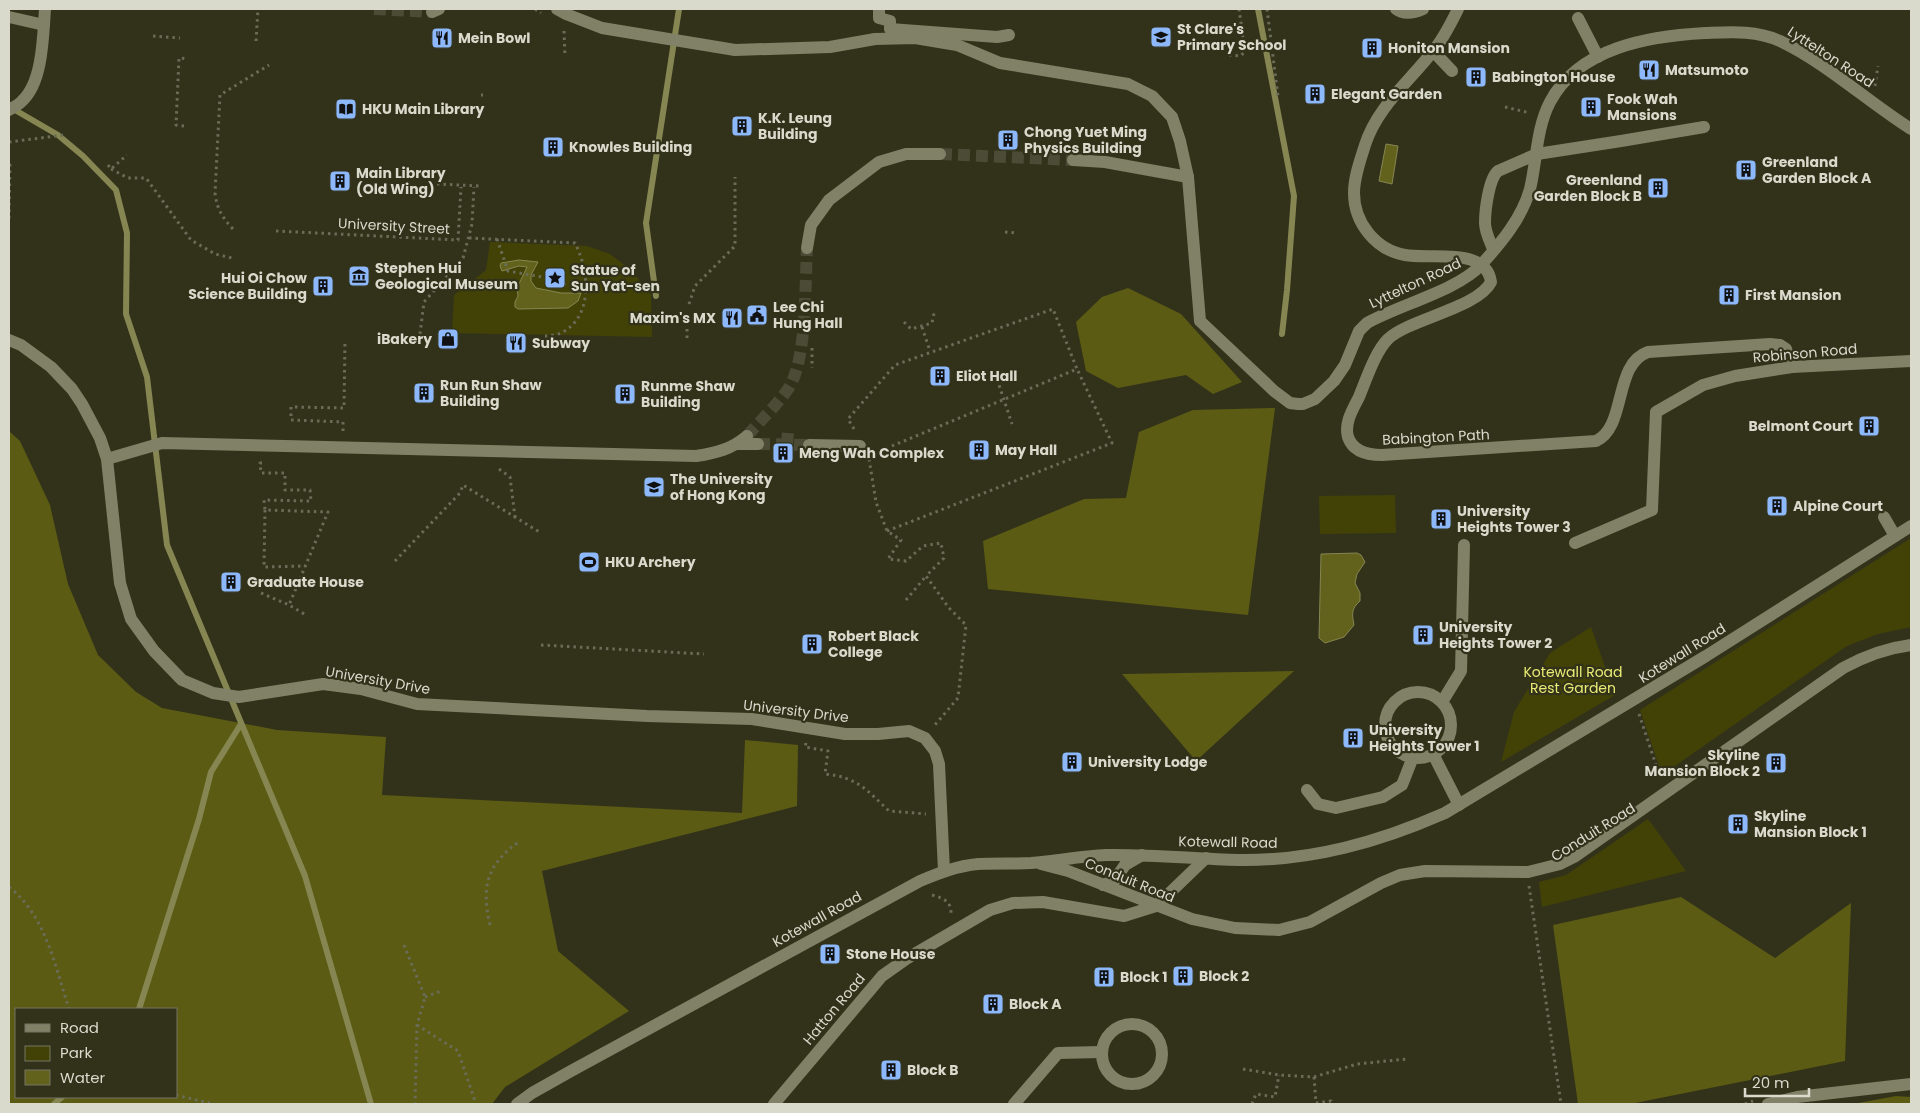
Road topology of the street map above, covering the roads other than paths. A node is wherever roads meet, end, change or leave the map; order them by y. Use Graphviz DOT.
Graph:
graph roads {
  1 [pos="45,9"];
  2 [pos="556,9"];
  3 [pos="880,9"];
  4 [pos="1396,9"];
  5 [pos="1422,9"];
  6 [pos="1458,9"];
  7 [pos="9,17"];
  8 [pos="1578,18"];
  9 [pos="44,25"];
  10 [pos="1009,35"];
  11 [pos="1433,51"];
  12 [pos="1598,57"];
  13 [pos="1452,72"];
  14 [pos="9,110"];
  15 [pos="1704,127"];
  16 [pos="1911,129"];
  17 [pos="940,154"];
  18 [pos="1537,154"];
  19 [pos="1074,160"];
  20 [pos="1188,177"];
  21 [pos="807,248"];
  22 [pos="1493,249"];
  23 [pos="1481,265"];
  24 [pos="9,340"];
  25 [pos="1911,360"];
  26 [pos="1792,367"];
  27 [pos="758,444"];
  28 [pos="809,445"];
  29 [pos="860,446"];
  30 [pos="107,459"];
  31 [pos="1884,517"];
  32 [pos="1911,526"];
  33 [pos="1895,536"];
  34 [pos="1575,543"];
  35 [pos="1464,545"];
  36 [pos="1911,645"];
  37 [pos="1442,702"];
  38 [pos="1433,754"];
  39 [pos="1413,757"];
  40 [pos="1307,790"];
  41 [pos="1459,805"];
  42 [pos="1142,855"];
  43 [pos="1206,858"];
  44 [pos="1032,863"];
  45 [pos="944,871"];
  46 [pos="1103,885"];
  47 [pos="1156,906"];
  48 [pos="1102,1052"];
  49 [pos="1911,1084"];
  50 [pos="517,1104"];
  51 [pos="774,1104"];
  52 [pos="1014,1104"];
  53 [pos="1768,1104"];
  1 -- 9 [label="street"];
  2 -- 20 [label="street"];
  3 -- 10 [label="street"];
  4 -- 5 [label="street"];
  6 -- 11 [label="street"];
  7 -- 9 [label="street"];
  8 -- 12 [label="street"];
  9 -- 14 [label="street"];
  11 -- 13 [label="street"];
  11 -- 23 [label="street"];
  12 -- 16 [label="street, Lyttelton Road"];
  12 -- 18 [label="street, Lyttelton Road"];
  15 -- 18 [label="street"];
  17 -- 21 [label="street"];
  18 -- 22 [label="street, Lyttelton Road"];
  18 -- 22 [label="street"];
  19 -- 20 [label="street"];
  20 -- 23 [label="street, Lyttelton Road"];
  22 -- 23 [label="street, Lyttelton Road"];
  23 -- 26 [label="street, Babington Path"];
  24 -- 30 [label="street, University Drive"];
  25 -- 26 [label="street, Robinson Road"];
  26 -- 34 [label="street, Robinson Road"];
  27 -- 30 [label="street"];
  28 -- 29 [label="street"];
  30 -- 45 [label="street, University Drive"];
  31 -- 33 [label="street"];
  32 -- 33 [label="street, Kotewall Road"];
  33 -- 41 [label="street, Kotewall Road"];
  35 -- 37 [label="street"];
  36 -- 47 [label="street, Conduit Road"];
  37 -- 38 [label="street"];
  37 -- 39 [label="street"];
  38 -- 39 [label="street"];
  38 -- 41 [label="street"];
  39 -- 40 [label="street"];
  41 -- 43 [label="street, Kotewall Road"];
  42 -- 43 [label="street, Kotewall Road"];
  42 -- 44 [label="street, Kotewall Road"];
  42 -- 46 [label="street"];
  43 -- 47 [label="street"];
  44 -- 45 [label="street, Kotewall Road"];
  44 -- 46 [label="street, Conduit Road"];
  45 -- 50 [label="street, Kotewall Road"];
  46 -- 47 [label="street, Conduit Road"];
  47 -- 51 [label="street, Hatton Road"];
  48 -- 48 [label="street"];
  48 -- 52 [label="street"];
  49 -- 53 [label="street"];
}
